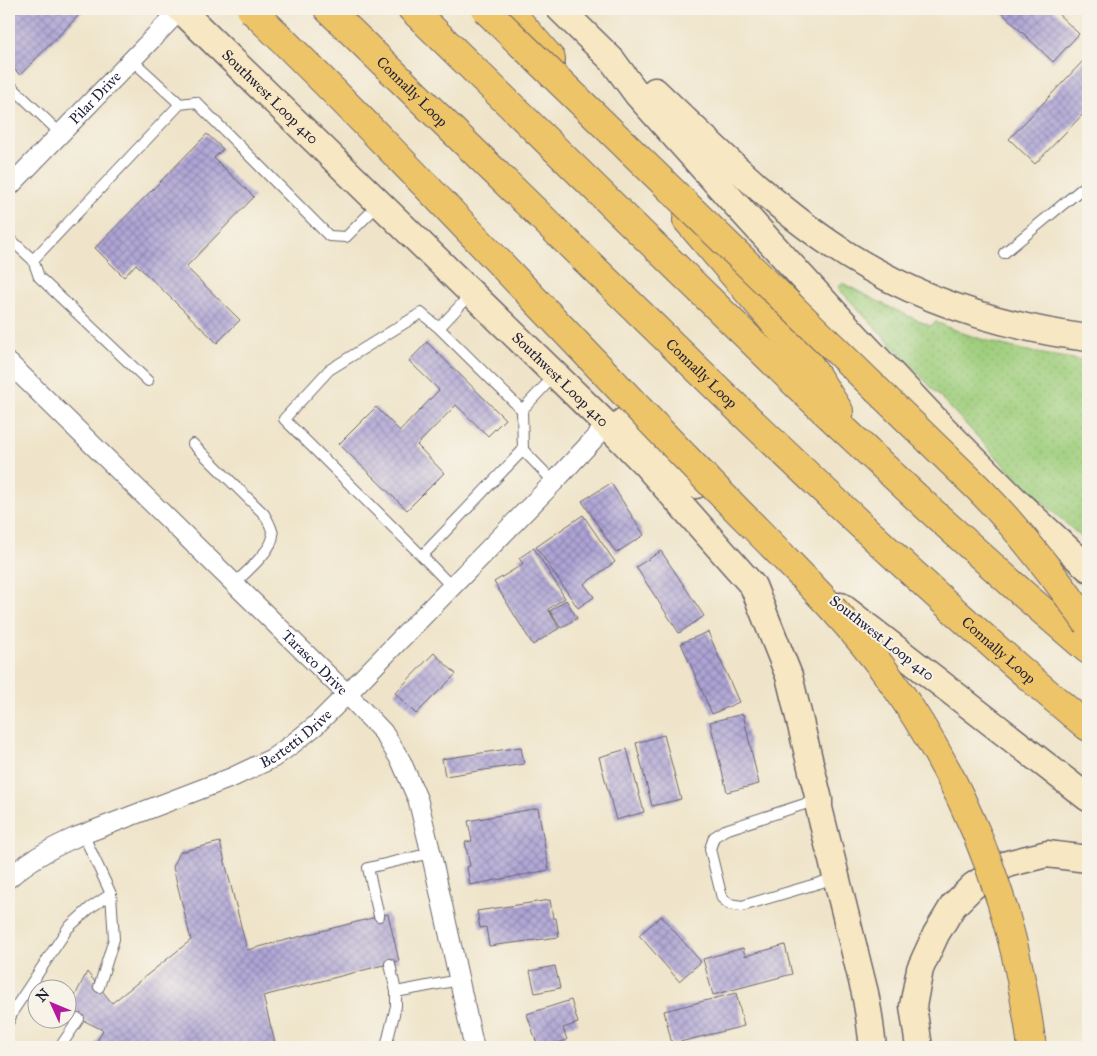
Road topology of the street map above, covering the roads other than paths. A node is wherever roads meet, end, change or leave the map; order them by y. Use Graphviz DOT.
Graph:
graph roads {
  1 [pos="180,9"];
  2 [pos="251,9"];
  3 [pos="328,9"];
  4 [pos="412,9"];
  5 [pos="485,9"];
  6 [pos="508,9"];
  7 [pos="560,9"];
  8 [pos="132,60"];
  9 [pos="612,60"];
  10 [pos="9,84"];
  11 [pos="180,104"];
  12 [pos="60,133"];
  13 [pos="1088,182"];
  14 [pos="9,187"];
  15 [pos="380,204"];
  16 [pos="9,238"];
  17 [pos="1004,253"];
  18 [pos="33,260"];
  19 [pos="472,294"];
  20 [pos="439,328"];
  21 [pos="1088,338"];
  22 [pos="9,363"];
  23 [pos="555,375"];
  24 [pos="148,380"];
  25 [pos="522,410"];
  26 [pos="607,425"];
  27 [pos="193,444"];
  28 [pos="864,448"];
  29 [pos="523,450"];
  30 [pos="554,482"];
  31 [pos="422,556"];
  32 [pos="1088,568"];
  33 [pos="234,584"];
  34 [pos="452,587"];
  35 [pos="1088,624"];
  36 [pos="1088,650"];
  37 [pos="348,694"];
  38 [pos="1088,727"];
  39 [pos="1088,798"];
  40 [pos="819,800"];
  41 [pos="83,834"];
  42 [pos="431,853"];
  43 [pos="1088,859"];
  44 [pos="9,878"];
  45 [pos="836,878"];
  46 [pos="111,894"];
  47 [pos="379,916"];
  48 [pos="390,964"];
  49 [pos="459,980"];
  50 [pos="99,987"];
  51 [pos="396,992"];
  52 [pos="80,1019"];
  53 [pos="9,1021"];
  54 [pos="60,1047"];
  55 [pos="386,1047"];
  56 [pos="474,1047"];
  57 [pos="873,1047"];
  58 [pos="919,1047"];
  59 [pos="1032,1047"];
  1 -- 8 [label="street, Pilar Drive"];
  1 -- 15 [label="main road, Southwest Loop 410"];
  2 -- 59 [label="highway, bridge"];
  3 -- 38 [label="highway, Connally Loop"];
  4 -- 28 [label="highway"];
  5 -- 35 [label="highway, bridge"];
  6 -- 28 [label="highway"];
  7 -- 9 [label="main road"];
  8 -- 11 [label="lane"];
  8 -- 12 [label="street, Pilar Drive"];
  9 -- 21 [label="main road"];
  9 -- 32 [label="main road"];
  10 -- 12 [label="lane"];
  11 -- 15 [label="lane"];
  11 -- 18 [label="lane"];
  12 -- 14 [label="street, Pilar Drive"];
  13 -- 17 [label="lane"];
  15 -- 19 [label="main road, Southwest Loop 410"];
  16 -- 18 [label="lane"];
  18 -- 24 [label="lane"];
  19 -- 20 [label="lane"];
  19 -- 23 [label="main road, Southwest Loop 410"];
  20 -- 25 [label="lane"];
  20 -- 31 [label="lane"];
  22 -- 33 [label="street, Tarasco Drive"];
  23 -- 25 [label="lane"];
  23 -- 26 [label="main road, Southwest Loop 410"];
  25 -- 29 [label="lane"];
  26 -- 30 [label="street, Bertetti Drive"];
  26 -- 39 [label="main road, Southwest Loop 410"];
  26 -- 40 [label="main road"];
  27 -- 33 [label="lane"];
  28 -- 36 [label="highway"];
  29 -- 30 [label="lane"];
  29 -- 31 [label="lane"];
  30 -- 34 [label="street, Bertetti Drive"];
  31 -- 34 [label="lane"];
  33 -- 37 [label="street, Tarasco Drive"];
  34 -- 37 [label="street, Bertetti Drive"];
  37 -- 41 [label="street, Bertetti Drive"];
  37 -- 42 [label="street, Tarasco Drive"];
  40 -- 45 [label="main road"];
  40 -- 45 [label="lane"];
  41 -- 44 [label="street, Bertetti Drive"];
  41 -- 46 [label="lane"];
  42 -- 47 [label="lane"];
  42 -- 49 [label="street, Tarasco Drive"];
  43 -- 58 [label="main road"];
  45 -- 57 [label="main road"];
  46 -- 50 [label="lane"];
  46 -- 53 [label="lane"];
  48 -- 51 [label="lane"];
  49 -- 51 [label="lane"];
  49 -- 56 [label="street, Tarasco Drive"];
  51 -- 55 [label="lane"];
  52 -- 54 [label="lane"];
}
